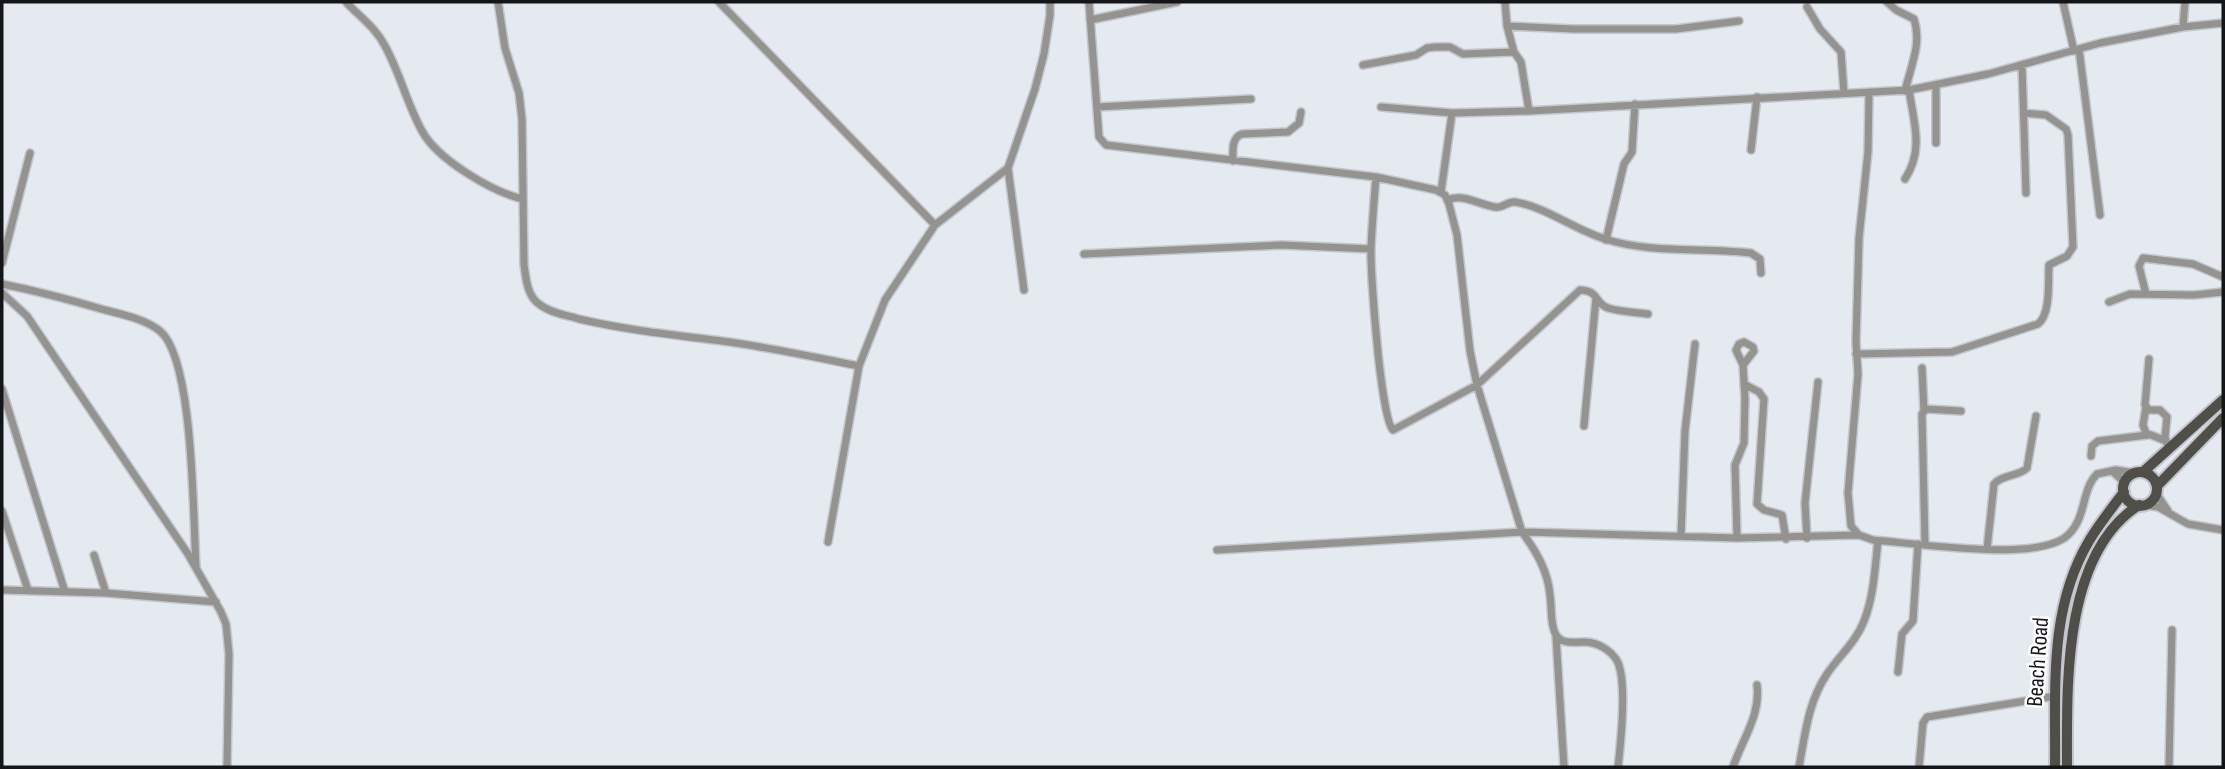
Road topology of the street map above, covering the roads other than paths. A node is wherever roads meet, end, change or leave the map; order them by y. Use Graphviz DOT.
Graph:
graph roads {
  1 [pos="346,2"];
  2 [pos="498,2"];
  3 [pos="719,2"];
  4 [pos="1050,2"];
  5 [pos="1089,2"];
  6 [pos="1177,2"];
  7 [pos="1505,2"];
  8 [pos="1887,2"];
  9 [pos="2063,2"];
  10 [pos="2185,2"];
  11 [pos="1807,7"];
  12 [pos="1090,20"];
  13 [pos="1739,21"];
  14 [pos="2223,23"];
  15 [pos="1507,26"];
  16 [pos="2183,27"];
  17 [pos="2077,50"];
  18 [pos="1514,52"];
  19 [pos="1363,65"];
  20 [pos="2022,65"];
  21 [pos="1936,85"];
  22 [pos="1907,90"];
  23 [pos="1844,93"];
  24 [pos="1869,94"];
  25 [pos="1757,97"];
  26 [pos="1251,99"];
  27 [pos="1635,104"];
  28 [pos="1097,107"];
  29 [pos="1381,107"];
  30 [pos="1530,111"];
  31 [pos="1301,112"];
  32 [pos="1451,113"];
  33 [pos="2024,113"];
  34 [pos="1936,143"];
  35 [pos="1751,150"];
  36 [pos="30,153"];
  37 [pos="1233,161"];
  38 [pos="1008,168"];
  39 [pos="1376,177"];
  40 [pos="1905,179"];
  41 [pos="1441,192"];
  42 [pos="2026,193"];
  43 [pos="523,199"];
  44 [pos="1448,200"];
  45 [pos="2100,215"];
  46 [pos="935,225"];
  47 [pos="1606,240"];
  48 [pos="1371,249"];
  49 [pos="1084,254"];
  50 [pos="2,263"];
  51 [pos="1761,273"];
  52 [pos="2223,278"];
  53 [pos="2,284"];
  54 [pos="1024,290"];
  55 [pos="2223,292"];
  56 [pos="2,293"];
  57 [pos="2146,294"];
  58 [pos="1596,295"];
  59 [pos="2109,302"];
  60 [pos="1648,314"];
  61 [pos="1695,344"];
  62 [pos="1856,354"];
  63 [pos="2149,359"];
  64 [pos="1743,365"];
  65 [pos="859,366"];
  66 [pos="1922,368"];
  67 [pos="1818,382"];
  68 [pos="1744,384"];
  69 [pos="1478,385"];
  70 [pos="2,388"];
  71 [pos="2223,400"];
  72 [pos="2146,407"];
  73 [pos="1924,411"];
  74 [pos="1961,411"];
  75 [pos="2036,416"];
  76 [pos="2223,418"];
  77 [pos="1584,426"];
  78 [pos="2148,435"];
  79 [pos="2167,445"];
  80 [pos="2091,456"];
  81 [pos="2112,470"];
  82 [pos="2139,472"];
  83 [pos="2124,487"];
  84 [pos="2156,489"];
  85 [pos="2142,505"];
  86 [pos="2,510"];
  87 [pos="2179,520"];
  88 [pos="2223,530"];
  89 [pos="1522,532"];
  90 [pos="1859,535"];
  91 [pos="1681,536"];
  92 [pos="1737,538"];
  93 [pos="1786,538"];
  94 [pos="1807,538"];
  95 [pos="1878,541"];
  96 [pos="828,542"];
  97 [pos="1922,544"];
  98 [pos="1987,549"];
  99 [pos="1217,551"];
  100 [pos="94,555"];
  101 [pos="196,566"];
  102 [pos="2,590"];
  103 [pos="28,590"];
  104 [pos="65,592"];
  105 [pos="106,593"];
  106 [pos="216,602"];
  107 [pos="2172,630"];
  108 [pos="1556,635"];
  109 [pos="1898,672"];
  110 [pos="1757,685"];
  111 [pos="2056,696"];
  112 [pos="227,767"];
  113 [pos="1564,767"];
  114 [pos="1618,767"];
  115 [pos="1733,767"];
  116 [pos="1799,767"];
  117 [pos="1919,767"];
  118 [pos="2055,767"];
  119 [pos="2067,767"];
  120 [pos="2169,767"];
  1 -- 43 [label="street"];
  2 -- 43 [label="street"];
  3 -- 46 [label="street"];
  4 -- 38 [label="street"];
  5 -- 12 [label="street"];
  6 -- 12 [label="street"];
  7 -- 15 [label="street"];
  8 -- 22 [label="street"];
  9 -- 17 [label="street"];
  10 -- 16 [label="street"];
  11 -- 23 [label="street"];
  12 -- 28 [label="street"];
  13 -- 15 [label="street"];
  14 -- 16 [label="street"];
  15 -- 18 [label="street"];
  16 -- 17 [label="street"];
  17 -- 20 [label="street"];
  17 -- 45 [label="street"];
  18 -- 19 [label="street"];
  18 -- 30 [label="street"];
  20 -- 21 [label="street"];
  20 -- 33 [label="street"];
  21 -- 22 [label="street"];
  21 -- 34 [label="street"];
  22 -- 24 [label="street"];
  22 -- 40 [label="street"];
  23 -- 24 [label="street"];
  23 -- 25 [label="street"];
  24 -- 62 [label="street"];
  25 -- 27 [label="street"];
  25 -- 35 [label="street"];
  26 -- 28 [label="street"];
  27 -- 30 [label="street"];
  27 -- 47 [label="street"];
  28 -- 37 [label="street"];
  29 -- 32 [label="street"];
  30 -- 32 [label="street"];
  31 -- 37 [label="street"];
  32 -- 41 [label="street"];
  33 -- 42 [label="street"];
  33 -- 62 [label="street"];
  36 -- 50 [label="street"];
  37 -- 39 [label="street"];
  38 -- 46 [label="street"];
  38 -- 54 [label="street"];
  39 -- 41 [label="street"];
  39 -- 48 [label="street"];
  41 -- 44 [label="street"];
  43 -- 65 [label="street"];
  44 -- 47 [label="street"];
  44 -- 69 [label="street"];
  46 -- 65 [label="street"];
  47 -- 51 [label="street"];
  48 -- 49 [label="street"];
  48 -- 69 [label="street"];
  52 -- 57 [label="street"];
  53 -- 101 [label="street"];
  55 -- 57 [label="street"];
  56 -- 101 [label="street"];
  57 -- 59 [label="street"];
  58 -- 60 [label="street"];
  58 -- 69 [label="street"];
  58 -- 77 [label="street"];
  61 -- 91 [label="street"];
  62 -- 90 [label="street"];
  63 -- 72 [label="street"];
  64 -- 68 [label="street"];
  65 -- 96 [label="street"];
  66 -- 73 [label="street"];
  67 -- 94 [label="street"];
  68 -- 92 [label="street"];
  68 -- 93 [label="street"];
  69 -- 89 [label="street"];
  70 -- 104 [label="street"];
  71 -- 79 [label="main road"];
  72 -- 78 [label="street"];
  72 -- 79 [label="street"];
  73 -- 74 [label="street"];
  73 -- 97 [label="street"];
  75 -- 98 [label="street"];
  76 -- 84 [label="main road"];
  78 -- 79 [label="street"];
  78 -- 80 [label="street"];
  79 -- 82 [label="main road"];
  81 -- 82 [label="street"];
  81 -- 83 [label="street"];
  81 -- 98 [label="street"];
  82 -- 83 [label="main road"];
  82 -- 84 [label="main road"];
  83 -- 85 [label="main road"];
  83 -- 111 [label="main road, Beach Road"];
  84 -- 85 [label="main road"];
  84 -- 87 [label="street"];
  85 -- 87 [label="street"];
  85 -- 119 [label="main road, Beach Road"];
  86 -- 103 [label="street"];
  87 -- 88 [label="street"];
  89 -- 91 [label="street"];
  89 -- 99 [label="street"];
  89 -- 108 [label="street"];
  90 -- 94 [label="street"];
  90 -- 95 [label="street"];
  91 -- 92 [label="street"];
  92 -- 93 [label="street"];
  93 -- 94 [label="street"];
  95 -- 97 [label="street"];
  95 -- 116 [label="street"];
  97 -- 98 [label="street"];
  97 -- 109 [label="street"];
  100 -- 105 [label="street"];
  101 -- 106 [label="street"];
  102 -- 103 [label="street"];
  103 -- 104 [label="street"];
  104 -- 105 [label="street"];
  105 -- 106 [label="street"];
  106 -- 112 [label="street"];
  107 -- 120 [label="street"];
  108 -- 113 [label="street"];
  108 -- 114 [label="street"];
  110 -- 115 [label="street"];
  111 -- 117 [label="street"];
  111 -- 118 [label="main road, Beach Road"];
}
